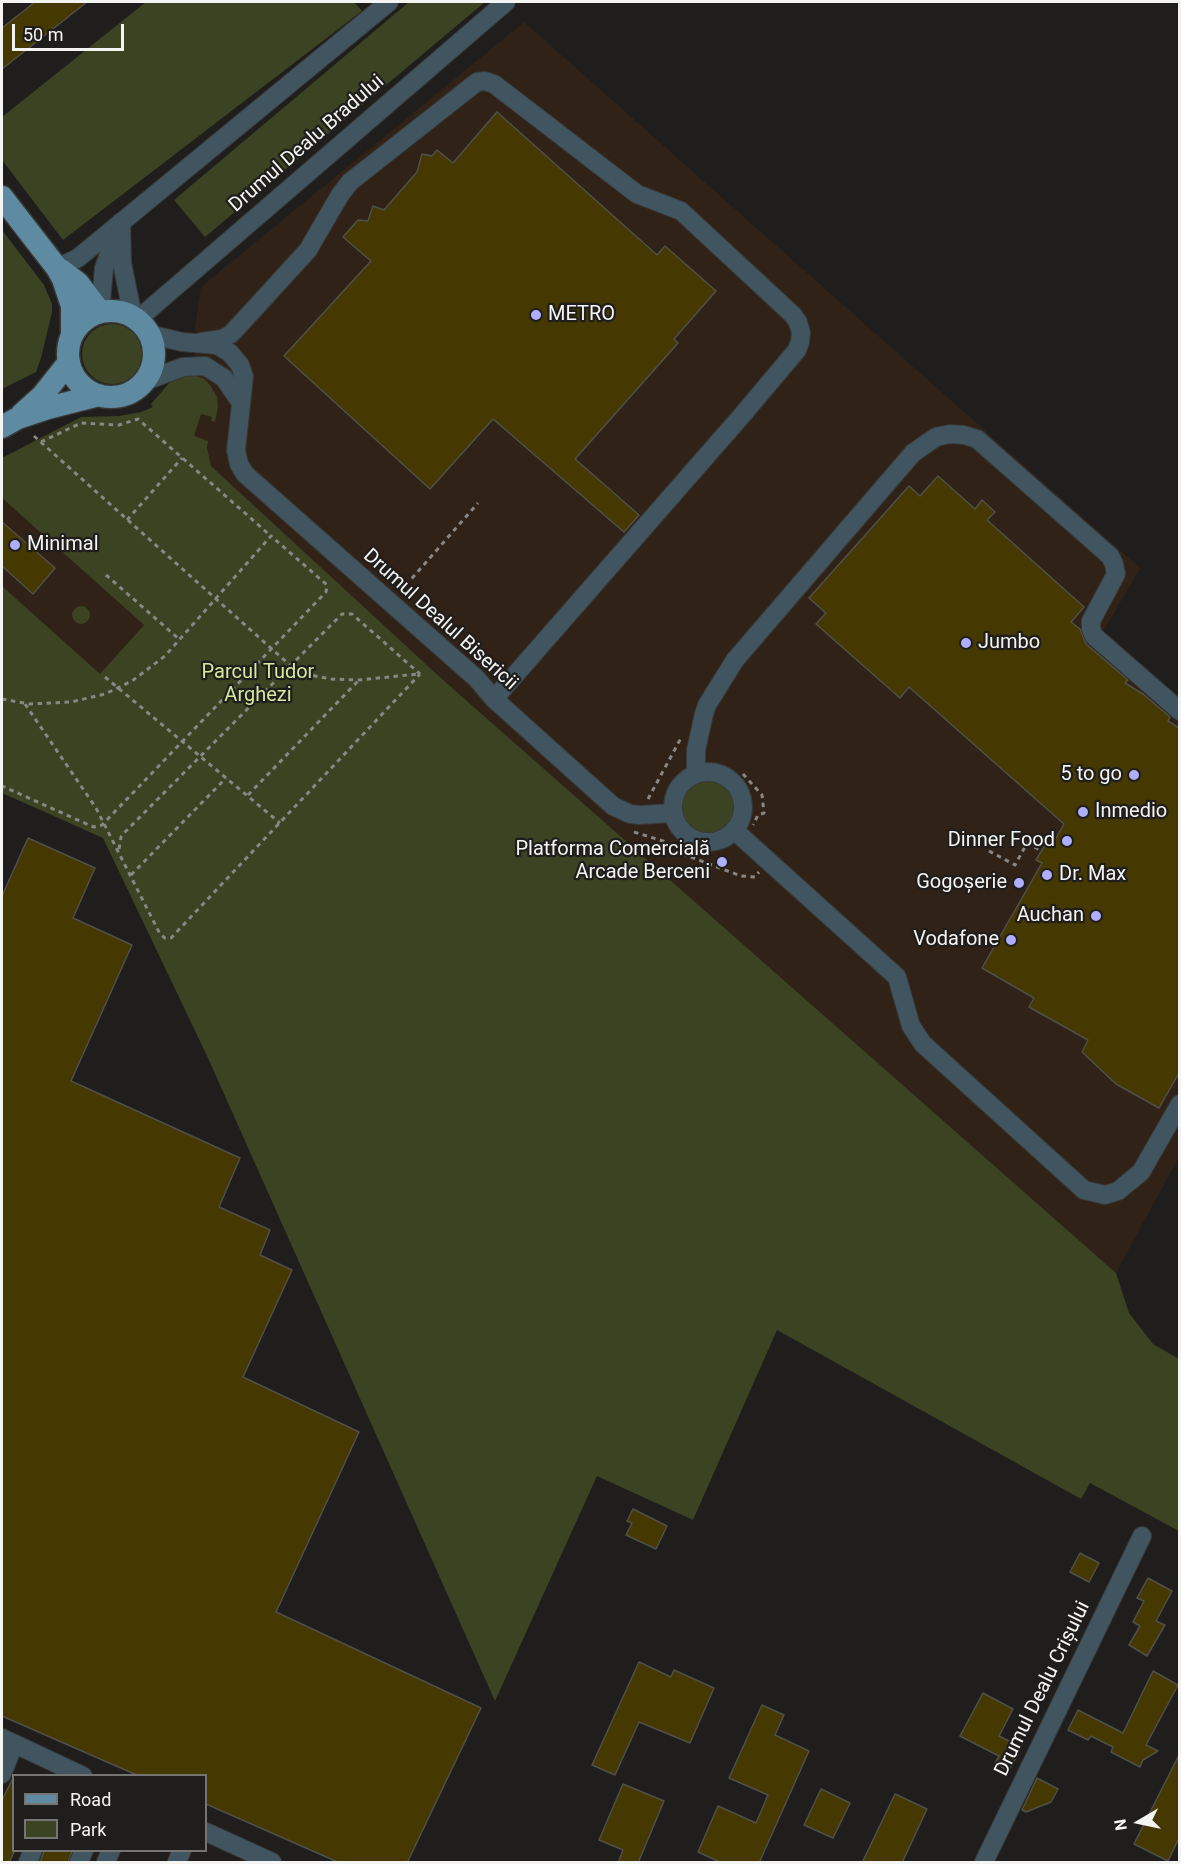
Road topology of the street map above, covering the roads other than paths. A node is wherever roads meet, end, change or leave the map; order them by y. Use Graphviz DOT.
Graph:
graph roads {
  1 [pos="506,2"];
  2 [pos="378,5"];
  3 [pos="2,197"];
  4 [pos="121,222"];
  5 [pos="57,268"];
  6 [pos="100,312"];
  7 [pos="140,323"];
  8 [pos="72,335"];
  9 [pos="201,342"];
  10 [pos="69,362"];
  11 [pos="145,381"];
  12 [pos="99,395"];
  13 [pos="241,403"];
  14 [pos="10,422"];
  15 [pos="494,699"];
  16 [pos="1179,711"];
  17 [pos="696,773"];
  18 [pos="673,813"];
  19 [pos="734,830"];
  20 [pos="1179,1104"];
  21 [pos="1142,1536"];
  22 [pos="8,1741"];
  23 [pos="72,1773"];
  24 [pos="2,1774"];
  25 [pos="207,1833"];
  26 [pos="236,1855"];
  27 [pos="263,1860"];
  28 [pos="984,1863"];
  1 -- 7 [label="street, Drumul Dealu Bradului"];
  2 -- 4 [label="street"];
  3 -- 5 [label="main road"];
  4 -- 5 [label="street"];
  4 -- 6 [label="street"];
  4 -- 7 [label="street"];
  5 -- 6 [label="main road"];
  5 -- 8 [label="main road"];
  6 -- 7 [label="main road"];
  6 -- 8 [label="main road"];
  7 -- 9 [label="street, Drumul Dealul Bisericii"];
  7 -- 11 [label="main road"];
  8 -- 10 [label="main road"];
  9 -- 13 [label="street, Drumul Dealul Bisericii"];
  9 -- 15 [label="street"];
  10 -- 12 [label="main road"];
  10 -- 14 [label="main road"];
  11 -- 12 [label="main road"];
  11 -- 13 [label="street"];
  12 -- 14 [label="main road"];
  13 -- 15 [label="street, Drumul Dealul Bisericii"];
  15 -- 18 [label="street, Drumul Dealul Bisericii"];
  16 -- 17 [label="street"];
  17 -- 18 [label="street"];
  17 -- 19 [label="street"];
  18 -- 19 [label="street"];
  19 -- 20 [label="street"];
  21 -- 28 [label="street, Drumul Dealu Crișului"];
  22 -- 23 [label="street"];
  22 -- 24 [label="street"];
  25 -- 26 [label="street"];
  26 -- 27 [label="street"];
}
